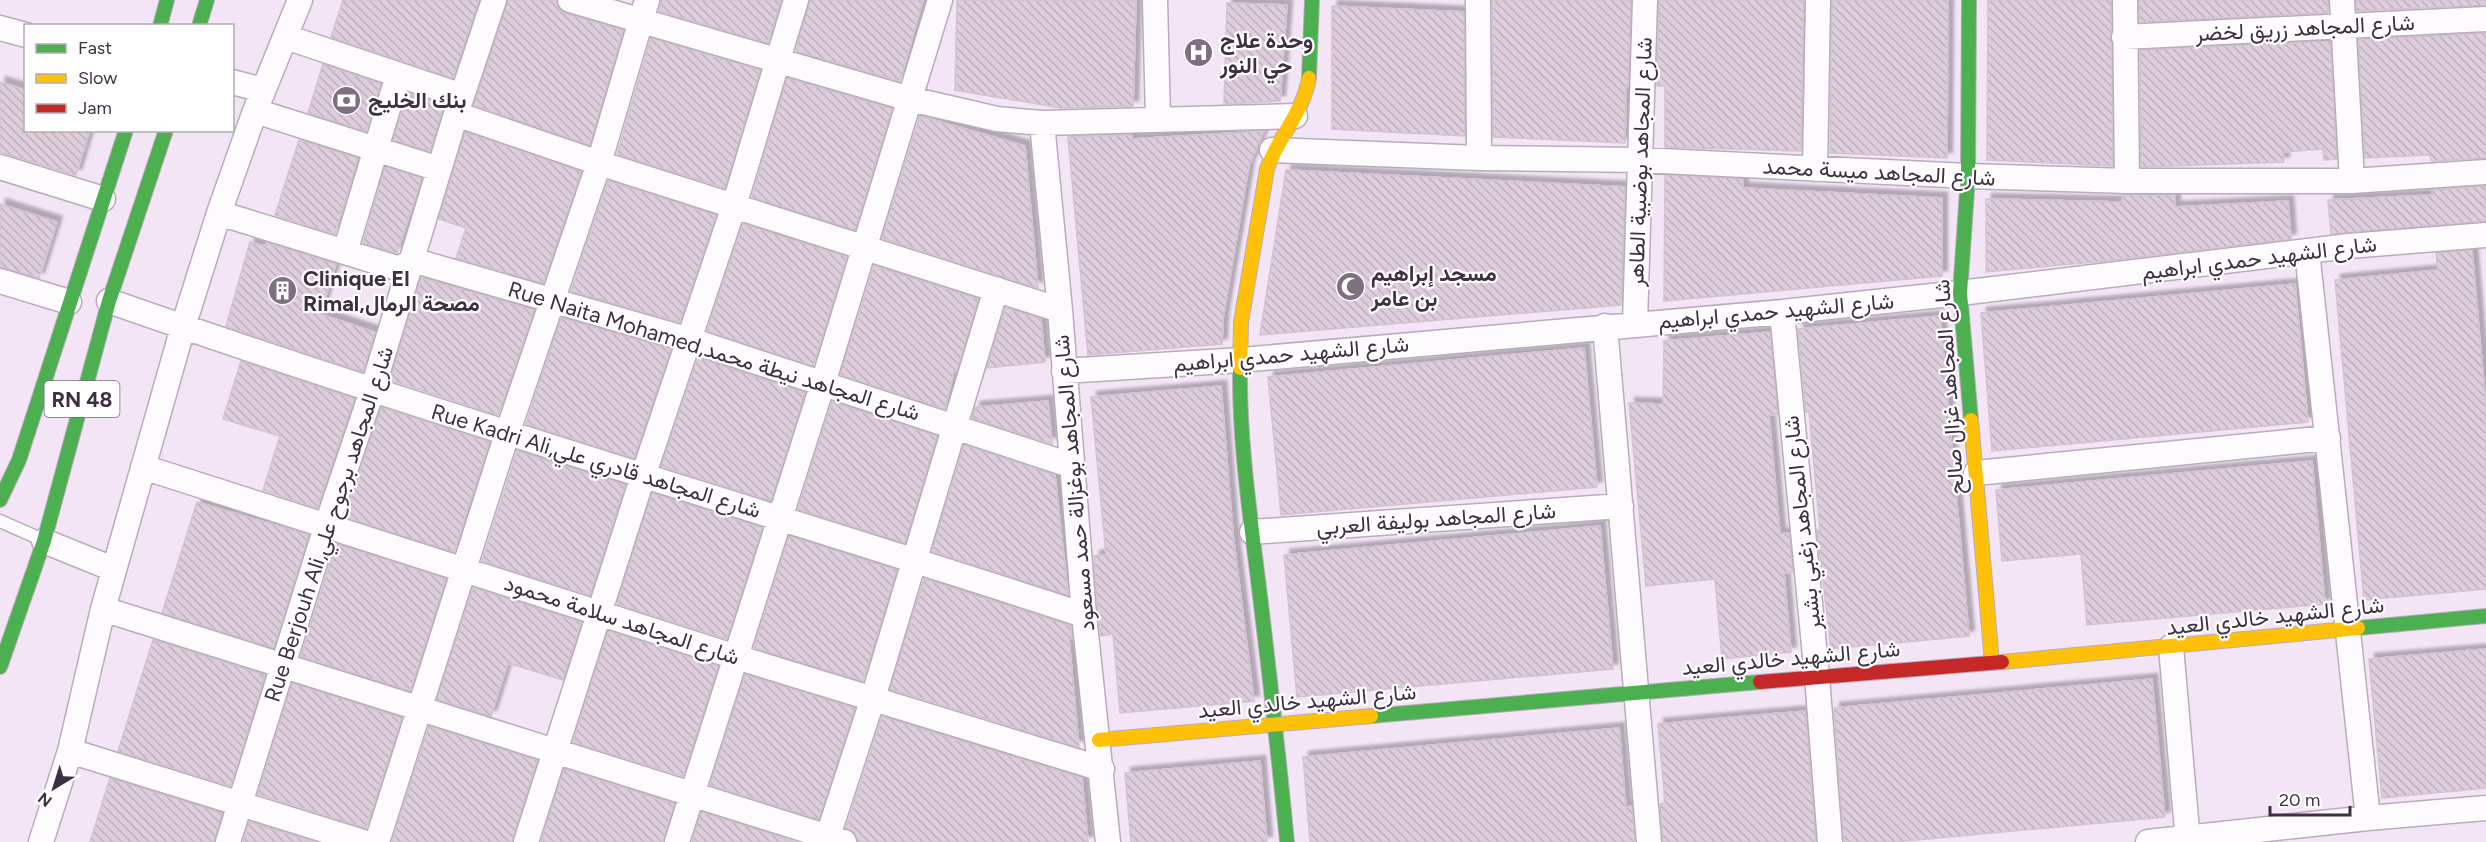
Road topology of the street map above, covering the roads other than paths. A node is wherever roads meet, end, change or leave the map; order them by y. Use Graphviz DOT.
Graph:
graph roads {
  1 [pos="167,0"];
  2 [pos="207,0"];
  3 [pos="300,0"];
  4 [pos="494,0"];
  5 [pos="570,0"];
  6 [pos="796,0"];
  7 [pos="940,0"];
  8 [pos="1155,0"];
  9 [pos="1312,0"];
  10 [pos="1478,0"];
  11 [pos="1645,0"];
  12 [pos="1818,0"];
  13 [pos="1969,0"];
  14 [pos="2125,0"];
  15 [pos="2342,0"];
  16 [pos="644,10"];
  17 [pos="2486,19"];
  18 [pos="161,24"];
  19 [pos="200,24"];
  20 [pos="2343,27"];
  21 [pos="0,28"];
  22 [pos="24,34"];
  23 [pos="2124,37"];
  24 [pos="286,38"];
  25 [pos="778,60"];
  26 [pos="398,75"];
  27 [pos="234,83"];
  28 [pos="910,99"];
  29 [pos="259,101"];
  30 [pos="459,105"];
  31 [pos="1295,116"];
  32 [pos="1158,119"];
  33 [pos="1042,123"];
  34 [pos="125,132"];
  35 [pos="165,132"];
  36 [pos="376,150"];
  37 [pos="1272,150"];
  38 [pos="1479,158"];
  39 [pos="1641,160"];
  40 [pos="599,163"];
  41 [pos="0,167"];
  42 [pos="439,169"];
  43 [pos="1815,169"];
  44 [pos="2486,172"];
  45 [pos="1968,176"];
  46 [pos="2127,181"];
  47 [pos="2352,181"];
  48 [pos="103,199"];
  49 [pos="734,206"];
  50 [pos="219,213"];
  51 [pos="2486,238"];
  52 [pos="864,249"];
  53 [pos="2307,251"];
  54 [pos="345,252"];
  55 [pos="411,260"];
  56 [pos="0,281"];
  57 [pos="996,289"];
  58 [pos="1960,293"];
  59 [pos="553,300"];
  60 [pos="109,301"];
  61 [pos="69,302"];
  62 [pos="1060,310"];
  63 [pos="1782,312"];
  64 [pos="1635,323"];
  65 [pos="1605,326"];
  66 [pos="183,327"];
  67 [pos="690,340"];
  68 [pos="1241,360"];
  69 [pos="1064,371"];
  70 [pos="823,383"];
  71 [pos="372,391"];
  72 [pos="956,427"];
  73 [pos="507,434"];
  74 [pos="2328,438"];
  75 [pos="1072,466"];
  76 [pos="143,467"];
  77 [pos="1976,473"];
  78 [pos="644,476"];
  79 [pos="0,500"];
  80 [pos="1621,506"];
  81 [pos="779,518"];
  82 [pos="0,521"];
  83 [pos="326,527"];
  84 [pos="1252,532"];
  85 [pos="44,541"];
  86 [pos="915,560"];
  87 [pos="113,569"];
  88 [pos="463,570"];
  89 [pos="103,609"];
  90 [pos="599,613"];
  91 [pos="1084,615"];
  92 [pos="2486,616"];
  93 [pos="2347,630"];
  94 [pos="2171,647"];
  95 [pos="736,657"];
  96 [pos="1992,663"];
  97 [pos="0,667"];
  98 [pos="284,667"];
  99 [pos="1817,677"];
  100 [pos="1634,692"];
  101 [pos="873,698"];
  102 [pos="420,709"];
  103 [pos="1276,725"];
  104 [pos="1099,740"];
  105 [pos="554,750"];
  106 [pos="70,751"];
  107 [pos="1101,769"];
  108 [pos="692,794"];
  109 [pos="240,805"];
  110 [pos="2486,808"];
  111 [pos="2368,818"];
  112 [pos="833,840"];
  113 [pos="2188,840"];
  114 [pos="42,842"];
  115 [pos="228,842"];
  116 [pos="363,842"];
  117 [pos="377,842"];
  118 [pos="526,842"];
  119 [pos="677,842"];
  120 [pos="1108,842"];
  121 [pos="1287,842"];
  122 [pos="1649,842"];
  123 [pos="1830,842"];
  124 [pos="2148,842"];
  1 -- 18 [label="street"];
  2 -- 19 [label="street"];
  3 -- 24 [label="street"];
  4 -- 30 [label="street, Rue Berjouh Ali,شارع المجاهد برجوح علي"];
  5 -- 16 [label="street"];
  6 -- 25 [label="street"];
  7 -- 28 [label="street"];
  8 -- 32 [label="street"];
  9 -- 31 [label="street"];
  10 -- 38 [label="street"];
  11 -- 39 [label="street, شارع المجاهد بوضبية الطاهر"];
  12 -- 43 [label="street"];
  13 -- 45 [label="street, شارع المجاهد غزال صالح"];
  14 -- 23 [label="street"];
  15 -- 20 [label="street"];
  16 -- 25 [label="street"];
  16 -- 40 [label="street"];
  17 -- 20 [label="street, شارع المجاهد زريق لخضر"];
  20 -- 23 [label="street, شارع المجاهد زريق لخضر"];
  20 -- 47 [label="street"];
  21 -- 22 [label="street"];
  23 -- 46 [label="street"];
  24 -- 26 [label="street"];
  24 -- 29 [label="street"];
  25 -- 28 [label="street"];
  25 -- 49 [label="street"];
  26 -- 30 [label="street"];
  26 -- 36 [label="street"];
  27 -- 29 [label="street"];
  28 -- 33 [label="street"];
  28 -- 52 [label="street"];
  29 -- 36 [label="street"];
  29 -- 50 [label="street"];
  30 -- 40 [label="street"];
  30 -- 42 [label="street, Rue Berjouh Ali,شارع المجاهد برجوح علي"];
  31 -- 32 [label="street"];
  31 -- 37 [label="street"];
  32 -- 33 [label="street"];
  33 -- 62 [label="street, شارع المجاهد بوغزالة حمد مسعود"];
  34 -- 48 [label="street, RN 48"];
  35 -- 60 [label="street, RN 48"];
  36 -- 42 [label="street"];
  36 -- 54 [label="street"];
  37 -- 38 [label="street, شارع المجاهد ميسة محمد"];
  37 -- 68 [label="street"];
  38 -- 39 [label="street, شارع المجاهد ميسة محمد"];
  39 -- 43 [label="street, شارع المجاهد ميسة محمد"];
  39 -- 64 [label="street, شارع المجاهد بوضبية الطاهر"];
  40 -- 49 [label="street"];
  40 -- 59 [label="street"];
  41 -- 48 [label="street"];
  42 -- 55 [label="street, Rue Berjouh Ali,شارع المجاهد برجوح علي"];
  43 -- 45 [label="street, شارع المجاهد ميسة محمد"];
  44 -- 47 [label="street, شارع المجاهد ميسة محمد"];
  45 -- 46 [label="street, شارع المجاهد ميسة محمد"];
  45 -- 58 [label="street, شارع المجاهد غزال صالح"];
  46 -- 47 [label="street, شارع المجاهد ميسة محمد"];
  48 -- 61 [label="street, RN 48"];
  49 -- 52 [label="street"];
  49 -- 67 [label="street"];
  50 -- 54 [label="street, Rue Naita Mohamed,شارع المجاهد نيطة محمد"];
  50 -- 66 [label="street"];
  51 -- 53 [label="street, شارع الشهيد حمدي ابراهيم"];
  52 -- 57 [label="street"];
  52 -- 70 [label="street"];
  53 -- 58 [label="street, شارع الشهيد حمدي ابراهيم"];
  53 -- 74 [label="street"];
  54 -- 55 [label="street, Rue Naita Mohamed,شارع المجاهد نيطة محمد"];
  55 -- 59 [label="street, Rue Naita Mohamed,شارع المجاهد نيطة محمد"];
  55 -- 71 [label="street, Rue Berjouh Ali,شارع المجاهد برجوح علي"];
  56 -- 61 [label="street"];
  57 -- 62 [label="street"];
  57 -- 72 [label="street"];
  58 -- 63 [label="street, شارع الشهيد حمدي ابراهيم"];
  58 -- 77 [label="street, شارع المجاهد غزال صالح"];
  59 -- 67 [label="street, Rue Naita Mohamed,شارع المجاهد نيطة محمد"];
  59 -- 73 [label="street"];
  60 -- 66 [label="street, Rue Kadri Ali,شارع المجاهد قادري علي"];
  60 -- 85 [label="street, RN 48"];
  61 -- 79 [label="street, RN 48"];
  62 -- 69 [label="street, شارع المجاهد بوغزالة حمد مسعود"];
  63 -- 64 [label="street, شارع الشهيد حمدي ابراهيم"];
  63 -- 99 [label="street, شارع المجاهد زغبي بشير"];
  64 -- 65 [label="street, شارع الشهيد حمدي ابراهيم"];
  65 -- 68 [label="street, شارع الشهيد حمدي ابراهيم"];
  65 -- 80 [label="street"];
  66 -- 71 [label="street, Rue Kadri Ali,شارع المجاهد قادري علي"];
  66 -- 76 [label="street"];
  67 -- 70 [label="street, Rue Naita Mohamed,شارع المجاهد نيطة محمد"];
  67 -- 78 [label="street"];
  68 -- 69 [label="street, شارع الشهيد حمدي ابراهيم"];
  68 -- 84 [label="street"];
  69 -- 75 [label="street, شارع المجاهد بوغزالة حمد مسعود"];
  70 -- 72 [label="street, Rue Naita Mohamed,شارع المجاهد نيطة محمد"];
  70 -- 81 [label="street"];
  71 -- 73 [label="street, Rue Kadri Ali,شارع المجاهد قادري علي"];
  71 -- 83 [label="street, Rue Berjouh Ali,شارع المجاهد برجوح علي"];
  72 -- 75 [label="street, Rue Naita Mohamed,شارع المجاهد نيطة محمد"];
  72 -- 86 [label="street"];
  73 -- 78 [label="street, Rue Kadri Ali,شارع المجاهد قادري علي"];
  73 -- 88 [label="street"];
  74 -- 77 [label="street"];
  74 -- 93 [label="street"];
  75 -- 91 [label="street, شارع المجاهد بوغزالة حمد مسعود"];
  76 -- 83 [label="street, شارع المجاهد سلامة محمود"];
  76 -- 87 [label="street"];
  77 -- 96 [label="street, شارع المجاهد غزال صالح"];
  78 -- 81 [label="street, Rue Kadri Ali,شارع المجاهد قادري علي"];
  78 -- 90 [label="street"];
  80 -- 84 [label="street, شارع المجاهد بوليفة العربي"];
  80 -- 100 [label="street"];
  81 -- 86 [label="street, Rue Kadri Ali,شارع المجاهد قادري علي"];
  81 -- 95 [label="street"];
  82 -- 85 [label="lane"];
  83 -- 88 [label="street, شارع المجاهد سلامة محمود"];
  83 -- 98 [label="street, Rue Berjouh Ali,شارع المجاهد برجوح علي"];
  84 -- 103 [label="street"];
  85 -- 87 [label="street"];
  85 -- 97 [label="street, RN 48"];
  86 -- 91 [label="street, Rue Kadri Ali,شارع المجاهد قادري علي"];
  86 -- 101 [label="street"];
  87 -- 89 [label="street"];
  88 -- 90 [label="street, شارع المجاهد سلامة محمود"];
  88 -- 102 [label="street"];
  89 -- 98 [label="street"];
  89 -- 106 [label="street"];
  90 -- 95 [label="street, شارع المجاهد سلامة محمود"];
  90 -- 105 [label="street"];
  91 -- 104 [label="street, شارع المجاهد بوغزالة حمد مسعود"];
  92 -- 93 [label="street, شارع الشهيد خالدي العيد"];
  93 -- 94 [label="street, شارع الشهيد خالدي العيد"];
  93 -- 111 [label="street"];
  94 -- 96 [label="street, شارع الشهيد خالدي العيد"];
  94 -- 113 [label="street"];
  95 -- 101 [label="street, شارع المجاهد سلامة محمود"];
  95 -- 108 [label="street"];
  96 -- 99 [label="street, شارع الشهيد خالدي العيد"];
  98 -- 102 [label="street"];
  98 -- 109 [label="street, Rue Berjouh Ali,شارع المجاهد برجوح علي"];
  99 -- 100 [label="street, شارع الشهيد خالدي العيد"];
  99 -- 123 [label="street, شارع المجاهد زغبي بشير"];
  100 -- 103 [label="street, شارع الشهيد خالدي العيد"];
  100 -- 122 [label="street"];
  101 -- 107 [label="street, شارع المجاهد سلامة محمود"];
  101 -- 112 [label="street"];
  102 -- 105 [label="street"];
  102 -- 117 [label="street"];
  103 -- 104 [label="street, شارع الشهيد خالدي العيد"];
  103 -- 121 [label="street"];
  104 -- 107 [label="street, شارع المجاهد بوغزالة حمد مسعود"];
  105 -- 108 [label="street"];
  105 -- 118 [label="street"];
  106 -- 109 [label="street"];
  106 -- 114 [label="street"];
  107 -- 120 [label="street, شارع المجاهد بوغزالة حمد مسعود"];
  108 -- 112 [label="street"];
  108 -- 119 [label="street"];
  109 -- 115 [label="street, Rue Berjouh Ali,شارع المجاهد برجوح علي"];
  109 -- 116 [label="street"];
  110 -- 111 [label="street"];
  111 -- 113 [label="street"];
  113 -- 124 [label="street"];
}
